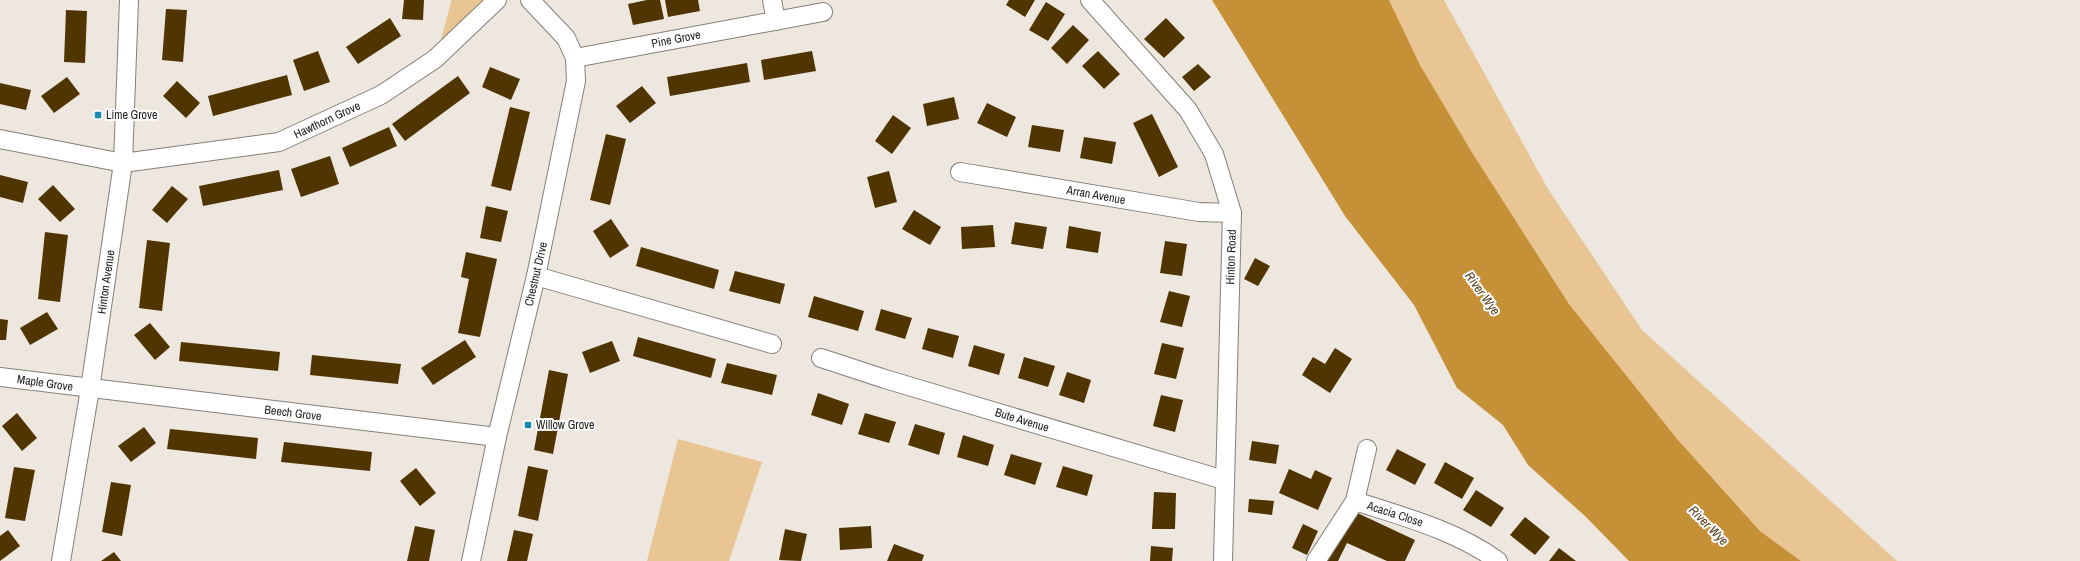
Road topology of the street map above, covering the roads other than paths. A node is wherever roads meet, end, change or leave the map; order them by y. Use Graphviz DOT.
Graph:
graph roads {
  1 [pos="129,0"];
  2 [pos="497,0"];
  3 [pos="530,0"];
  4 [pos="772,0"];
  5 [pos="1090,0"];
  6 [pos="823,12"];
  7 [pos="776,21"];
  8 [pos="575,58"];
  9 [pos="0,139"];
  10 [pos="123,163"];
  11 [pos="960,172"];
  12 [pos="1232,213"];
  13 [pos="536,276"];
  14 [pos="772,344"];
  15 [pos="821,358"];
  16 [pos="0,377"];
  17 [pos="90,389"];
  18 [pos="497,437"];
  19 [pos="1367,449"];
  20 [pos="1224,480"];
  21 [pos="1355,501"];
  22 [pos="61,561"];
  23 [pos="471,561"];
  24 [pos="1223,561"];
  25 [pos="1316,561"];
  26 [pos="1498,561"];
  1 -- 10 [label="street, Hinton Avenue"];
  2 -- 10 [label="street, Hawthorn Grove"];
  3 -- 8 [label="street, Chestnut Drive"];
  4 -- 7 [label="street"];
  5 -- 12 [label="street, Hinton Road"];
  6 -- 7 [label="street, Pine Grove"];
  7 -- 8 [label="street, Pine Grove"];
  8 -- 13 [label="street, Chestnut Drive"];
  9 -- 10 [label="street"];
  10 -- 17 [label="street, Hinton Avenue"];
  11 -- 12 [label="street, Arran Avenue"];
  12 -- 20 [label="street, Hinton Road"];
  13 -- 14 [label="street"];
  13 -- 18 [label="street, Chestnut Drive"];
  15 -- 20 [label="street, Bute Avenue"];
  16 -- 17 [label="street, Maple Grove"];
  17 -- 18 [label="street, Beech Grove"];
  17 -- 22 [label="street, Hinton Avenue"];
  18 -- 23 [label="street, Chestnut Drive"];
  19 -- 21 [label="street"];
  20 -- 24 [label="street, Hinton Road"];
  21 -- 25 [label="street, Acacia Close"];
  21 -- 26 [label="street, Acacia Close"];
}
